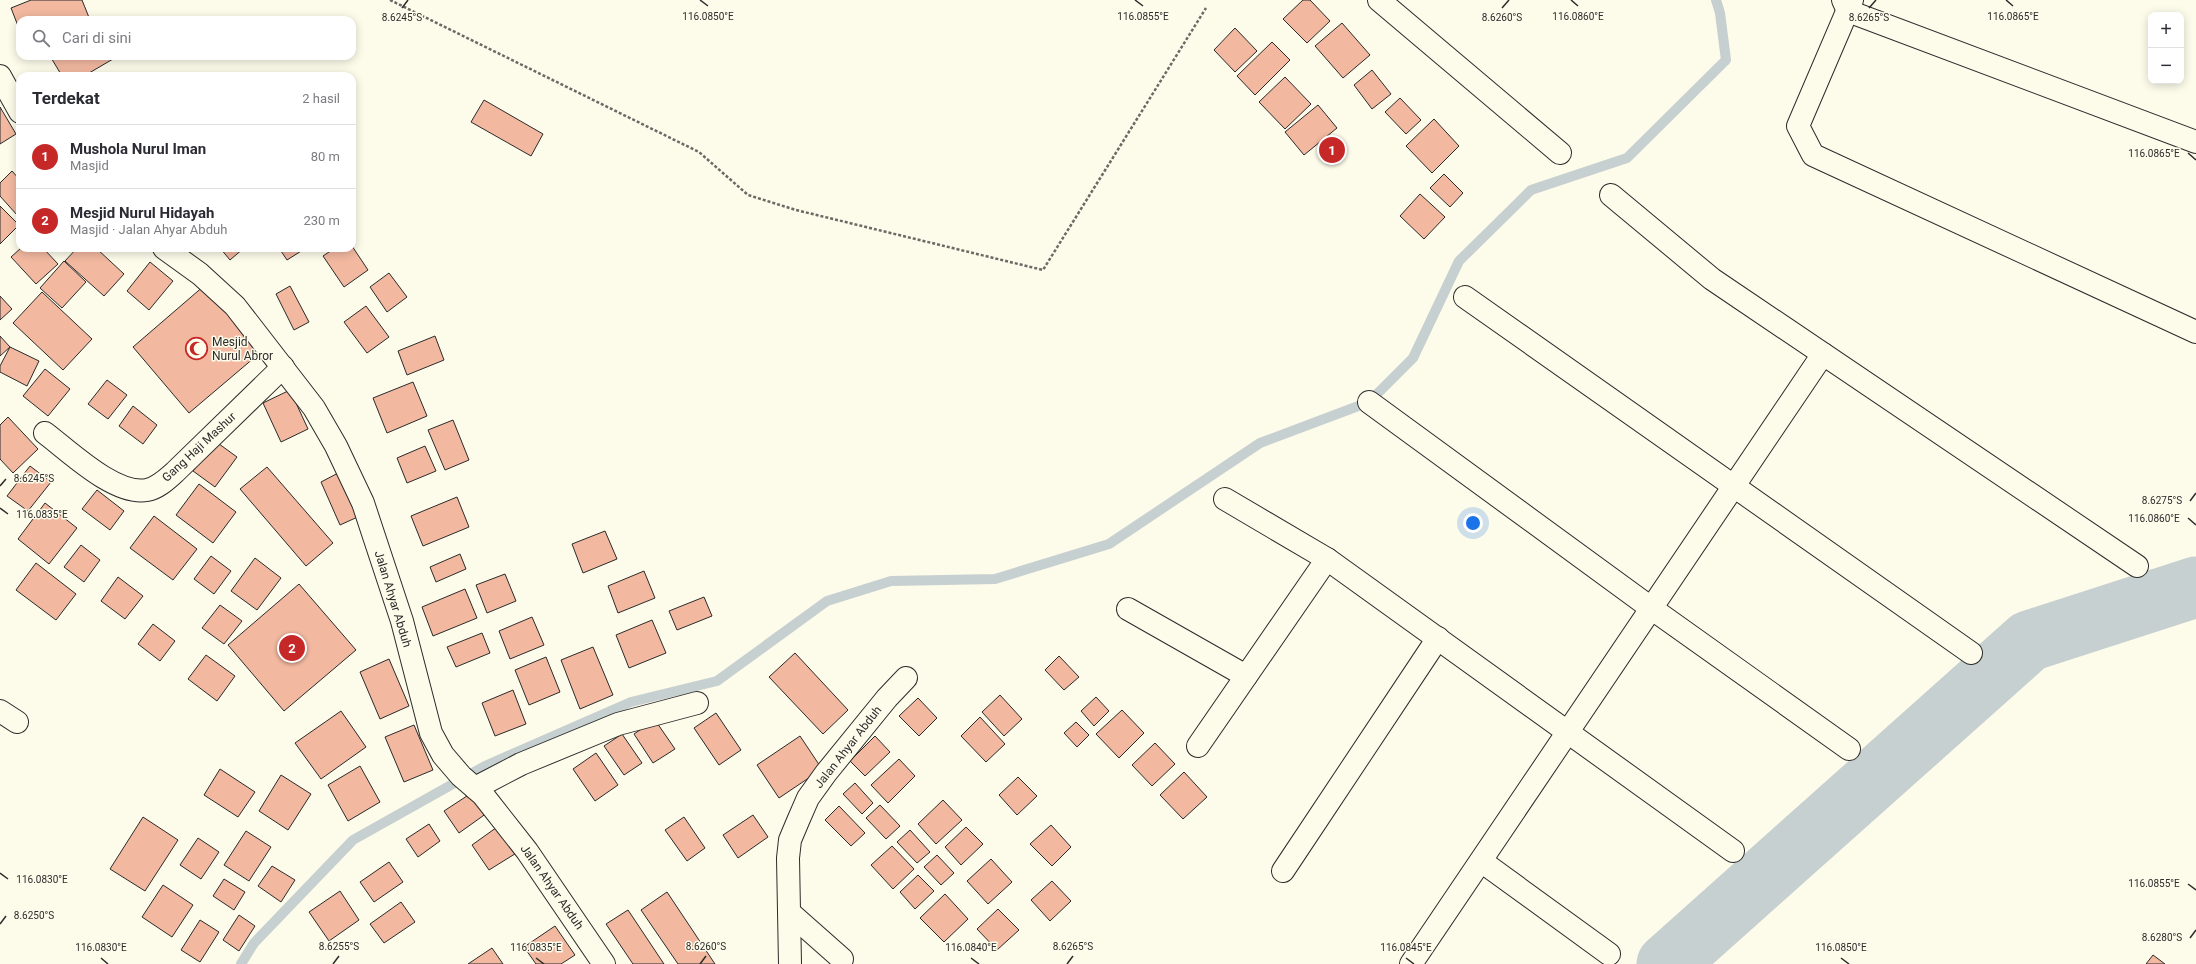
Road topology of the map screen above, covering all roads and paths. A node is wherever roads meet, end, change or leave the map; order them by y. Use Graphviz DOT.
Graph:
graph roads {
  1 [pos="390,0"];
  2 [pos="1379,0"];
  3 [pos="1848,4"];
  4 [pos="1206,8"];
  5 [pos="0,76"];
  6 [pos="16,105"];
  7 [pos="2196,142"];
  8 [pos="1560,153"];
  9 [pos="1611,196"];
  10 [pos="170,252"];
  11 [pos="1466,297"];
  12 [pos="2196,332"];
  13 [pos="1823,354"];
  14 [pos="283,366"];
  15 [pos="1369,402"];
  16 [pos="45,433"];
  17 [pos="1734,487"];
  18 [pos="1225,499"];
  19 [pos="1327,559"];
  20 [pos="2137,566"];
  21 [pos="1652,608"];
  22 [pos="1128,609"];
  23 [pos="1438,638"];
  24 [pos="1971,653"];
  25 [pos="1246,676"];
  26 [pos="906,678"];
  27 [pos="697,703"];
  28 [pos="1568,732"];
  29 [pos="1198,746"];
  30 [pos="1849,749"];
  31 [pos="475,788"];
  32 [pos="1733,850"];
  33 [pos="1481,861"];
  34 [pos="1283,871"];
  35 [pos="790,913"];
  36 [pos="1609,954"];
  37 [pos="842,959"];
  38 [pos="604,964"];
  39 [pos="790,964"];
  40 [pos="1411,964"];
  1 -- 4 [label="path"];
  2 -- 8 [label="street"];
  3 -- 7 [label="street"];
  3 -- 12 [label="street"];
  5 -- 6 [label="street"];
  9 -- 13 [label="street"];
  10 -- 14 [label="street, Jalan Ahyar Abduh"];
  11 -- 17 [label="street"];
  13 -- 17 [label="street"];
  13 -- 20 [label="street"];
  14 -- 16 [label="street, Gang Haji Mashur"];
  14 -- 31 [label="street, Jalan Ahyar Abduh"];
  15 -- 21 [label="street"];
  17 -- 21 [label="street"];
  17 -- 24 [label="street"];
  18 -- 19 [label="street"];
  19 -- 23 [label="street"];
  19 -- 25 [label="street"];
  21 -- 28 [label="street"];
  21 -- 30 [label="street"];
  22 -- 25 [label="street"];
  23 -- 28 [label="street"];
  23 -- 34 [label="street"];
  25 -- 29 [label="street"];
  26 -- 35 [label="street, Jalan Ahyar Abduh"];
  27 -- 31 [label="street"];
  28 -- 32 [label="street"];
  28 -- 33 [label="street"];
  31 -- 38 [label="street, Jalan Ahyar Abduh"];
  33 -- 36 [label="street"];
  33 -- 40 [label="street"];
  35 -- 37 [label="street"];
  35 -- 39 [label="street, Jalan Ahyar Abduh"];
}
